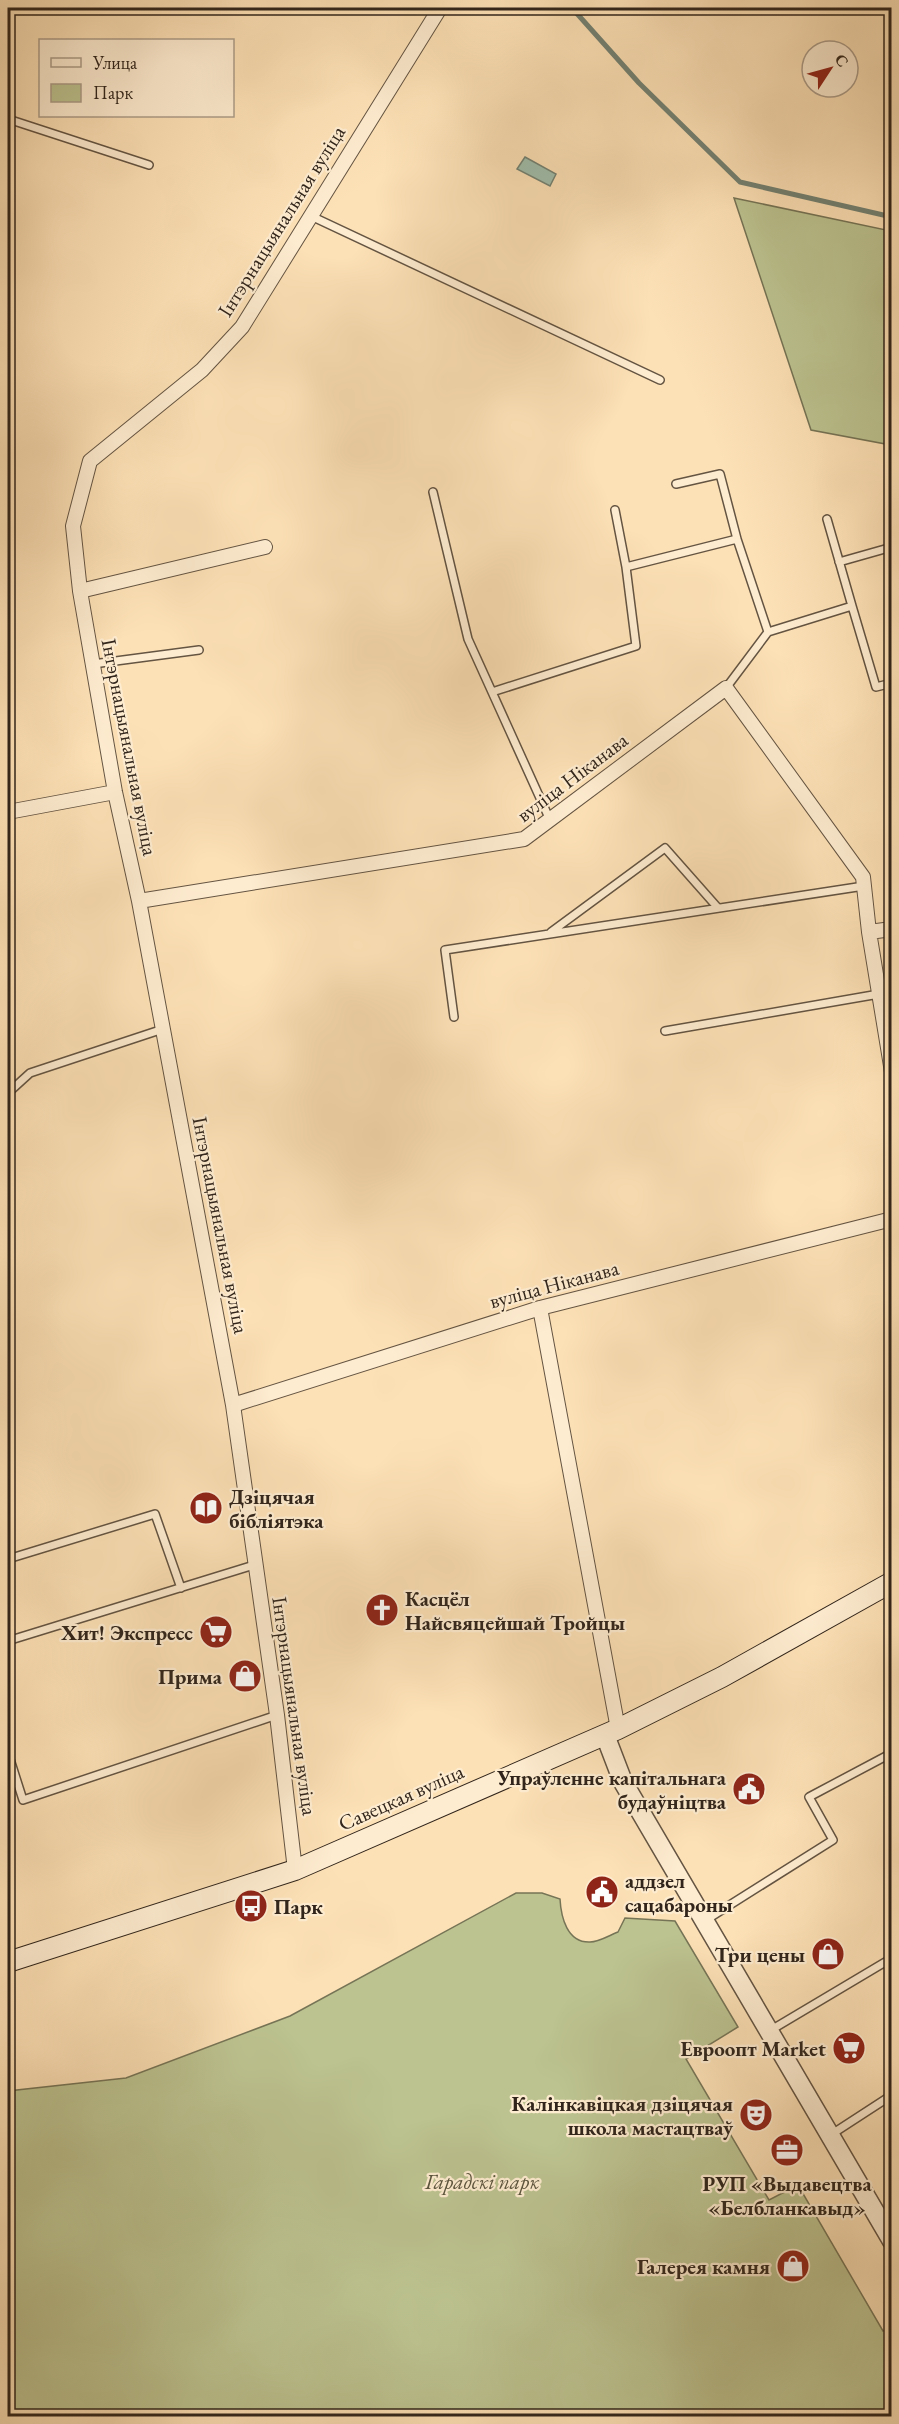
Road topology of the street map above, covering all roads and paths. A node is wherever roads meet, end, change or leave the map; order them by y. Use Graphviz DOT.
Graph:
graph roads {
  1 [pos="440,8"];
  2 [pos="8,119"];
  3 [pos="149,165"];
  4 [pos="310,216"];
  5 [pos="660,380"];
  6 [pos="676,484"];
  7 [pos="433,492"];
  8 [pos="615,510"];
  9 [pos="827,519"];
  10 [pos="737,539"];
  11 [pos="265,546"];
  12 [pos="891,547"];
  13 [pos="839,562"];
  14 [pos="626,567"];
  15 [pos="80,591"];
  16 [pos="852,606"];
  17 [pos="768,632"];
  18 [pos="199,650"];
  19 [pos="93,664"];
  20 [pos="891,683"];
  21 [pos="726,688"];
  22 [pos="492,692"];
  23 [pos="115,792"];
  24 [pos="8,812"];
  25 [pos="550,820"];
  26 [pos="864,886"];
  27 [pos="139,902"];
  28 [pos="718,908"];
  29 [pos="891,929"];
  30 [pos="869,932"];
  31 [pos="549,934"];
  32 [pos="879,994"];
  33 [pos="454,1017"];
  34 [pos="163,1029"];
  35 [pos="665,1031"];
  36 [pos="891,1072"];
  37 [pos="8,1093"];
  38 [pos="891,1219"];
  39 [pos="540,1308"];
  40 [pos="233,1405"];
  41 [pos="8,1559"];
  42 [pos="254,1565"];
  43 [pos="891,1582"];
  44 [pos="181,1588"];
  45 [pos="14,1639"];
  46 [pos="277,1715"];
  47 [pos="611,1732"];
  48 [pos="8,1753"];
  49 [pos="890,1754"];
  50 [pos="295,1870"];
  51 [pos="704,1922"];
  52 [pos="891,1958"];
  53 [pos="8,1962"];
  54 [pos="769,2031"];
  55 [pos="891,2095"];
  56 [pos="830,2136"];
  57 [pos="891,2241"];
  1 -- 4 [label="street, Інтэрнацыянальная вуліца"];
  2 -- 3 [label="lane"];
  4 -- 5 [label="lane"];
  4 -- 15 [label="street, Інтэрнацыянальная вуліца"];
  6 -- 10 [label="lane"];
  7 -- 22 [label="lane"];
  8 -- 14 [label="lane"];
  9 -- 13 [label="lane"];
  10 -- 14 [label="lane"];
  10 -- 17 [label="lane"];
  11 -- 15 [label="street"];
  12 -- 13 [label="lane"];
  13 -- 16 [label="lane"];
  14 -- 22 [label="lane"];
  15 -- 19 [label="street, Інтэрнацыянальная вуліца"];
  16 -- 17 [label="lane"];
  16 -- 20 [label="lane"];
  17 -- 21 [label="lane"];
  18 -- 19 [label="lane"];
  19 -- 23 [label="street, Інтэрнацыянальная вуліца"];
  21 -- 25 [label="street, вуліца Ніканава"];
  21 -- 26 [label="street"];
  22 -- 25 [label="lane"];
  23 -- 24 [label="street"];
  23 -- 27 [label="street, Інтэрнацыянальная вуліца"];
  25 -- 27 [label="street, вуліца Ніканава"];
  26 -- 28 [label="lane"];
  26 -- 30 [label="street"];
  27 -- 34 [label="street, Інтэрнацыянальная вуліца"];
  28 -- 31 [label="lane"];
  28 -- 31 [label="lane"];
  29 -- 30 [label="street"];
  30 -- 32 [label="street"];
  31 -- 33 [label="lane"];
  32 -- 35 [label="lane"];
  32 -- 36 [label="street"];
  34 -- 37 [label="lane"];
  34 -- 40 [label="street, Інтэрнацыянальная вуліца"];
  38 -- 39 [label="street, вуліца Ніканава"];
  39 -- 40 [label="street, вуліца Ніканава"];
  39 -- 47 [label="street"];
  40 -- 42 [label="street, Інтэрнацыянальная вуліца"];
  41 -- 44 [label="lane"];
  42 -- 44 [label="lane"];
  42 -- 46 [label="street, Інтэрнацыянальная вуліца"];
  43 -- 47 [label="main road, Савецкая вуліца"];
  44 -- 45 [label="lane"];
  46 -- 48 [label="lane"];
  46 -- 50 [label="street, Інтэрнацыянальная вуліца"];
  47 -- 50 [label="main road, Савецкая вуліца"];
  47 -- 51 [label="street"];
  49 -- 51 [label="lane"];
  50 -- 53 [label="main road, Савецкая вуліца"];
  51 -- 54 [label="street"];
  52 -- 54 [label="lane"];
  54 -- 56 [label="street"];
  55 -- 56 [label="lane"];
  56 -- 57 [label="street"];
}
